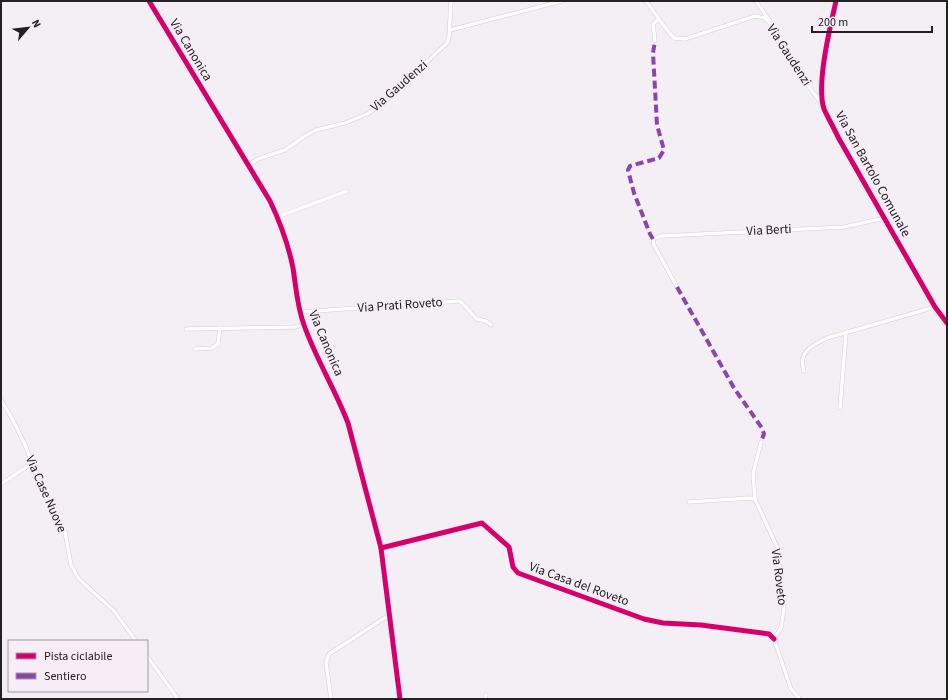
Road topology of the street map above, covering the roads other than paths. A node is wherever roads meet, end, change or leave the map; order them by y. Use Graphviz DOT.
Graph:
graph roads {
  1 [pos="149,1"];
  2 [pos="451,1"];
  3 [pos="562,1"];
  4 [pos="646,1"];
  5 [pos="756,1"];
  6 [pos="836,1"];
  7 [pos="658,19"];
  8 [pos="774,28"];
  9 [pos="450,30"];
  10 [pos="654,40"];
  11 [pos="824,108"];
  12 [pos="248,165"];
  13 [pos="347,191"];
  14 [pos="277,216"];
  15 [pos="885,218"];
  16 [pos="677,287"];
  17 [pos="935,307"];
  18 [pos="300,312"];
  19 [pos="947,323"];
  20 [pos="304,324"];
  21 [pos="492,324"];
  22 [pos="220,328"];
  23 [pos="186,329"];
  24 [pos="846,332"];
  25 [pos="194,349"];
  26 [pos="804,371"];
  27 [pos="1,400"];
  28 [pos="840,408"];
  29 [pos="761,442"];
  30 [pos="31,464"];
  31 [pos="1,484"];
  32 [pos="755,499"];
  33 [pos="689,502"];
  34 [pos="381,548"];
  35 [pos="389,615"];
  36 [pos="774,639"];
  37 [pos="135,640"];
  38 [pos="148,657"];
  39 [pos="178,699"];
  40 [pos="331,699"];
  41 [pos="400,699"];
  42 [pos="800,699"];
  1 -- 12 [label="street, Via Canonica"];
  2 -- 9 [label="street, Via Gaudenzi"];
  3 -- 9 [label="street"];
  4 -- 7 [label="street, Via Gaudenzi"];
  5 -- 8 [label="street"];
  6 -- 11 [label="street, Via San Bartolo Comunale"];
  7 -- 8 [label="street, Via Gaudenzi"];
  7 -- 10 [label="street"];
  8 -- 11 [label="street, Via Gaudenzi"];
  9 -- 12 [label="street, Via Gaudenzi"];
  11 -- 15 [label="street, Via San Bartolo Comunale"];
  12 -- 14 [label="street, Via Canonica"];
  13 -- 14 [label="street"];
  14 -- 18 [label="street, Via Canonica"];
  15 -- 16 [label="street, Via Berti"];
  15 -- 17 [label="street, Via San Bartolo Comunale"];
  17 -- 19 [label="street, Via San Bartolo Comunale"];
  17 -- 24 [label="street"];
  18 -- 20 [label="street, Via Canonica"];
  18 -- 21 [label="street, Via Prati Roveto"];
  20 -- 22 [label="street, Via Canonica"];
  20 -- 34 [label="street, Via Canonica"];
  22 -- 23 [label="street, Via Canonica"];
  22 -- 25 [label="street"];
  24 -- 26 [label="street"];
  24 -- 28 [label="street"];
  27 -- 30 [label="street, Via Case Nuove"];
  29 -- 32 [label="street, Via Roveto"];
  30 -- 31 [label="street"];
  30 -- 37 [label="street, Via Case Nuove"];
  32 -- 33 [label="street"];
  32 -- 36 [label="street, Via Roveto"];
  34 -- 35 [label="street, Via Canonica"];
  34 -- 36 [label="street, Via Casa del Roveto"];
  35 -- 40 [label="street"];
  35 -- 41 [label="street, Via Canonica"];
  36 -- 42 [label="street"];
  38 -- 39 [label="street"];
}
